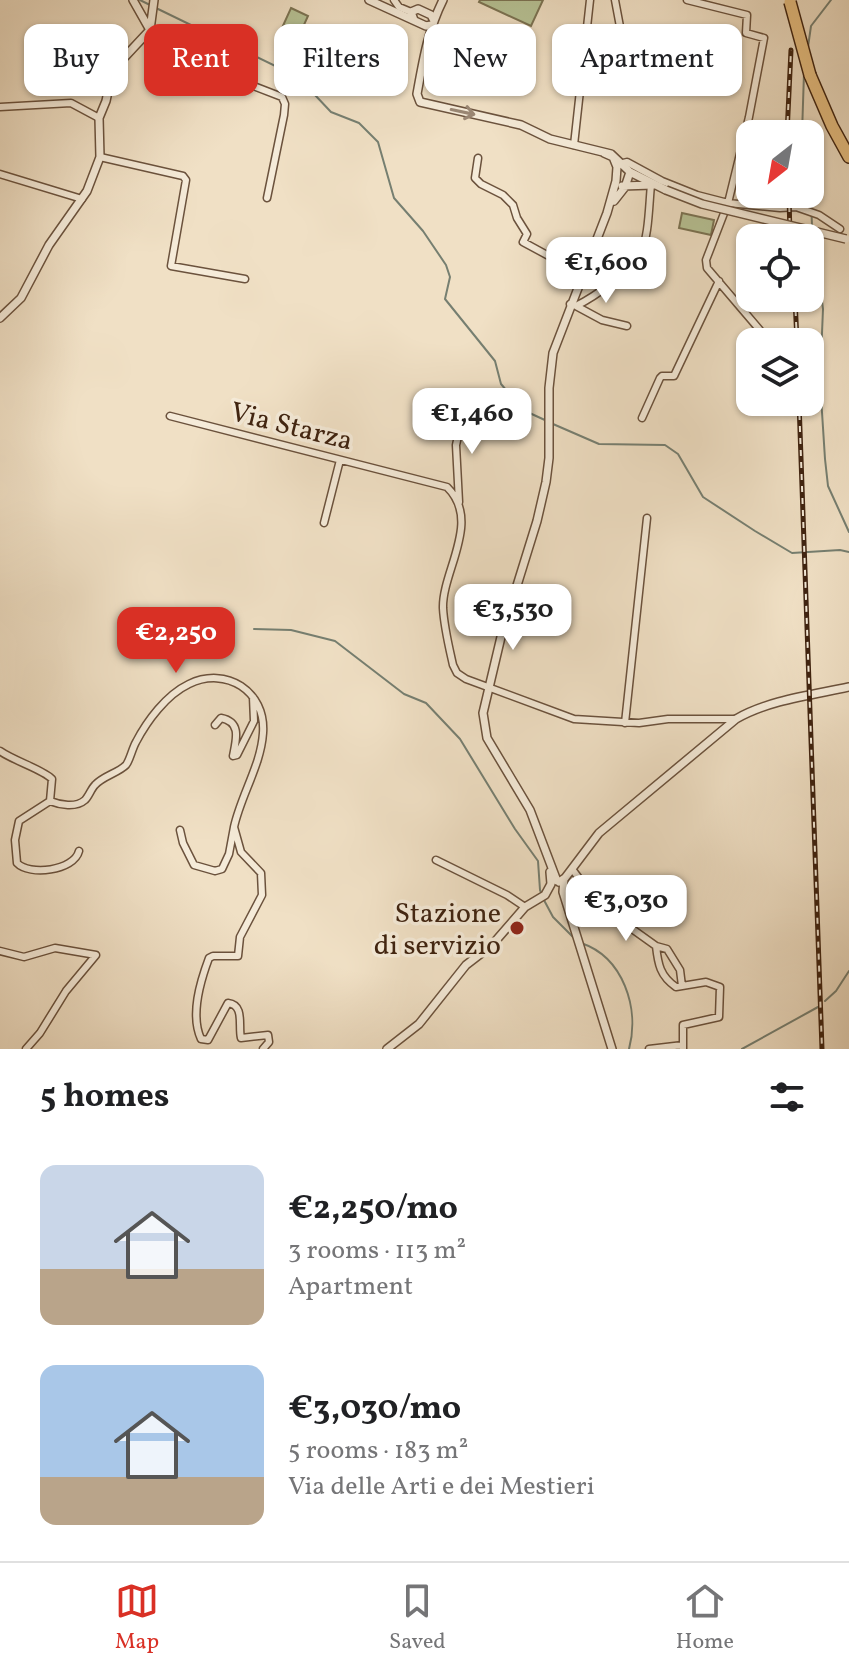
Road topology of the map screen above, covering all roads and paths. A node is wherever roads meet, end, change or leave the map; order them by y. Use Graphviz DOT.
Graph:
graph roads {
  1 [pos="133,0"];
  2 [pos="154,0"];
  3 [pos="369,0"];
  4 [pos="394,0"];
  5 [pos="590,0"];
  6 [pos="615,0"];
  7 [pos="687,0"];
  8 [pos="441,1"];
  9 [pos="792,1"];
  10 [pos="415,12"];
  11 [pos="432,22"];
  12 [pos="146,24"];
  13 [pos="149,24"];
  14 [pos="620,24"];
  15 [pos="144,32"];
  16 [pos="424,34"];
  17 [pos="424,57"];
  18 [pos="258,88"];
  19 [pos="0,107"];
  20 [pos="99,118"];
  21 [pos="574,145"];
  22 [pos="848,149"];
  23 [pos="100,157"];
  24 [pos="478,158"];
  25 [pos="619,164"];
  26 [pos="633,169"];
  27 [pos="0,174"];
  28 [pos="616,181"];
  29 [pos="653,185"];
  30 [pos="625,187"];
  31 [pos="267,198"];
  32 [pos="82,199"];
  33 [pos="728,203"];
  34 [pos="607,213"];
  35 [pos="840,229"];
  36 [pos="848,239"];
  37 [pos="582,274"];
  38 [pos="245,279"];
  39 [pos="719,281"];
  40 [pos="573,305"];
  41 [pos="0,318"];
  42 [pos="627,326"];
  43 [pos="758,328"];
  44 [pos="465,405"];
  45 [pos="170,416"];
  46 [pos="642,418"];
  47 [pos="340,460"];
  48 [pos="459,506"];
  49 [pos="647,518"];
  50 [pos="324,523"];
  51 [pos="849,687"];
  52 [pos="487,688"];
  53 [pos="253,697"];
  54 [pos="736,719"];
  55 [pos="625,723"];
  56 [pos="215,725"];
  57 [pos="0,751"];
  58 [pos="50,801"];
  59 [pos="234,827"];
  60 [pos="180,830"];
  61 [pos="79,851"];
  62 [pos="436,860"];
  63 [pos="550,862"];
  64 [pos="557,886"];
  65 [pos="525,907"];
  66 [pos="656,946"];
  67 [pos="0,951"];
  68 [pos="682,986"];
  69 [pos="683,1047"];
  70 [pos="26,1049"];
  71 [pos="263,1049"];
  72 [pos="387,1049"];
  73 [pos="612,1049"];
  74 [pos="649,1049"];
  1 -- 12 [label="street"];
  2 -- 13 [label="street"];
  3 -- 10 [label="street"];
  4 -- 10 [label="street"];
  5 -- 21 [label="street"];
  6 -- 14 [label="street"];
  7 -- 33 [label="street"];
  8 -- 10 [label="street"];
  8 -- 11 [label="street"];
  9 -- 22 [label="highway"];
  10 -- 11 [label="street"];
  10 -- 11 [label="street"];
  10 -- 16 [label="street"];
  15 -- 20 [label="street"];
  17 -- 21 [label="street, one-way"];
  18 -- 31 [label="street"];
  19 -- 20 [label="street"];
  20 -- 23 [label="street"];
  21 -- 25 [label="street"];
  23 -- 32 [label="street"];
  23 -- 38 [label="street"];
  24 -- 37 [label="street"];
  25 -- 26 [label="street"];
  25 -- 28 [label="street"];
  26 -- 28 [label="street"];
  26 -- 29 [label="street"];
  26 -- 30 [label="street"];
  26 -- 33 [label="street"];
  27 -- 32 [label="street"];
  28 -- 30 [label="street"];
  28 -- 34 [label="street"];
  29 -- 30 [label="street"];
  29 -- 36 [label="street, bridge"];
  29 -- 40 [label="street"];
  30 -- 34 [label="street"];
  32 -- 41 [label="street"];
  33 -- 35 [label="street"];
  33 -- 39 [label="street"];
  34 -- 37 [label="street"];
  37 -- 40 [label="street"];
  39 -- 43 [label="street"];
  39 -- 46 [label="street"];
  40 -- 42 [label="street"];
  40 -- 52 [label="street"];
  44 -- 48 [label="street"];
  45 -- 47 [label="street, Via Starza"];
  47 -- 48 [label="street, Via Starza"];
  47 -- 50 [label="street"];
  48 -- 52 [label="street"];
  49 -- 55 [label="street"];
  51 -- 54 [label="street"];
  52 -- 55 [label="street"];
  52 -- 63 [label="street"];
  53 -- 56 [label="street"];
  53 -- 58 [label="street"];
  53 -- 59 [label="street"];
  54 -- 55 [label="street"];
  54 -- 64 [label="street"];
  57 -- 58 [label="street"];
  58 -- 61 [label="street"];
  59 -- 60 [label="street"];
  59 -- 71 [label="street"];
  62 -- 65 [label="street"];
  63 -- 64 [label="street"];
  63 -- 64 [label="street"];
  64 -- 65 [label="street"];
  64 -- 66 [label="street"];
  64 -- 73 [label="street"];
  65 -- 72 [label="street"];
  66 -- 68 [label="street"];
  66 -- 68 [label="street"];
  67 -- 70 [label="street"];
  68 -- 69 [label="street"];
  69 -- 74 [label="street"];
}
